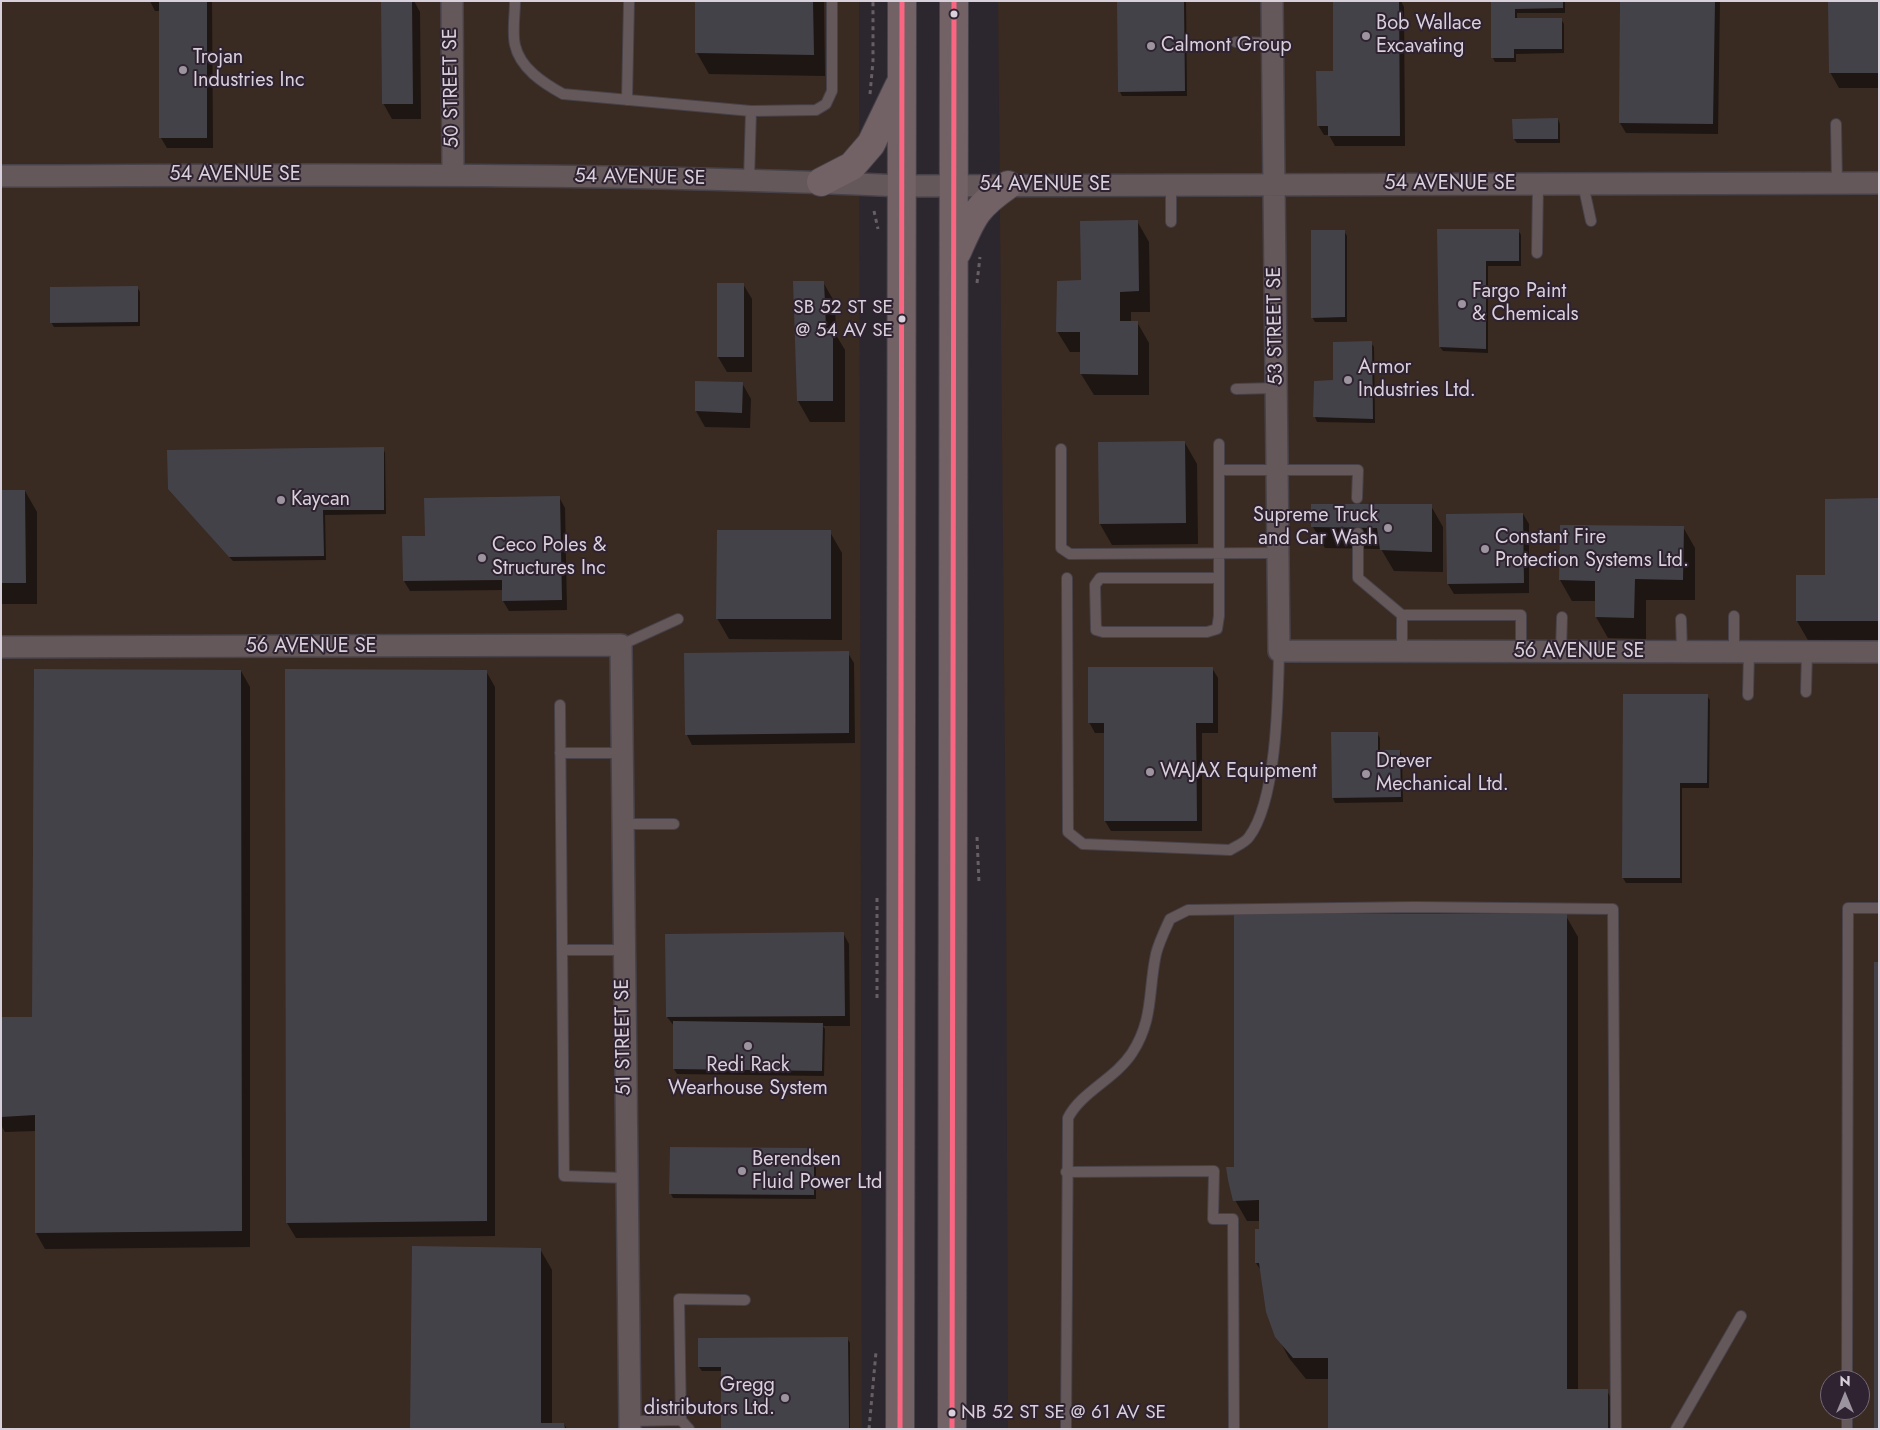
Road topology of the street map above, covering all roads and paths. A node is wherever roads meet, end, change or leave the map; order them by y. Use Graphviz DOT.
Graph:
graph roads {
  1 [pos="452,1"];
  2 [pos="515,1"];
  3 [pos="629,1"];
  4 [pos="832,1"];
  5 [pos="872,1"];
  6 [pos="902,1"];
  7 [pos="954,1"];
  8 [pos="1272,1"];
  9 [pos="1236,42"];
  10 [pos="1273,43"];
  11 [pos="902,81"];
  12 [pos="627,100"];
  13 [pos="868,103"];
  14 [pos="750,111"];
  15 [pos="1836,124"];
  16 [pos="453,174"];
  17 [pos="1,176"];
  18 [pos="750,180"];
  19 [pos="821,182"];
  20 [pos="1538,184"];
  21 [pos="1583,184"];
  22 [pos="1837,184"];
  23 [pos="1879,184"];
  24 [pos="954,185"];
  25 [pos="1008,185"];
  26 [pos="1171,185"];
  27 [pos="1275,185"];
  28 [pos="902,186"];
  29 [pos="1591,221"];
  30 [pos="1171,222"];
  31 [pos="1537,253"];
  32 [pos="954,260"];
  33 [pos="1276,388"];
  34 [pos="1236,389"];
  35 [pos="1219,444"];
  36 [pos="1062,449"];
  37 [pos="1219,470"];
  38 [pos="1277,470"];
  39 [pos="1357,498"];
  40 [pos="1358,533"];
  41 [pos="1219,552"];
  42 [pos="1278,553"];
  43 [pos="1067,578"];
  44 [pos="1219,578"];
  45 [pos="1402,614"];
  46 [pos="1734,616"];
  47 [pos="1562,617"];
  48 [pos="678,618"];
  49 [pos="1681,618"];
  50 [pos="620,645"];
  51 [pos="1,646"];
  52 [pos="1279,651"];
  53 [pos="1402,651"];
  54 [pos="1521,652"];
  55 [pos="1561,652"];
  56 [pos="1682,652"];
  57 [pos="1741,652"];
  58 [pos="1807,652"];
  59 [pos="1879,652"];
  60 [pos="1806,692"];
  61 [pos="1748,695"];
  62 [pos="560,705"];
  63 [pos="560,753"];
  64 [pos="622,753"];
  65 [pos="622,824"];
  66 [pos="674,824"];
  67 [pos="1879,908"];
  68 [pos="562,950"];
  69 [pos="623,950"];
  70 [pos="1066,1172"];
  71 [pos="627,1178"];
  72 [pos="745,1300"];
  73 [pos="1741,1316"];
  74 [pos="1847,1370"];
  75 [pos="681,1420"];
  76 [pos="630,1425"];
  77 [pos="689,1429"];
  78 [pos="900,1429"];
  79 [pos="952,1429"];
  80 [pos="1066,1429"];
  81 [pos="1234,1429"];
  82 [pos="1616,1429"];
  83 [pos="1676,1429"];
  1 -- 16 [label="street, 50 STREET SE"];
  2 -- 12 [label="lane"];
  3 -- 12 [label="lane"];
  4 -- 14 [label="lane"];
  5 -- 13 [label="path"];
  6 -- 11 [label="main road"];
  7 -- 24 [label="main road"];
  8 -- 10 [label="street, 53 STREET SE"];
  9 -- 10 [label="lane"];
  10 -- 27 [label="street, 53 STREET SE"];
  11 -- 19 [label="main road"];
  11 -- 28 [label="main road"];
  12 -- 14 [label="lane"];
  14 -- 18 [label="lane"];
  15 -- 22 [label="lane"];
  16 -- 17 [label="street, 54 AVENUE SE"];
  16 -- 18 [label="street, 54 AVENUE SE"];
  18 -- 19 [label="street, 54 AVENUE SE"];
  19 -- 28 [label="street, 54 AVENUE SE"];
  20 -- 21 [label="street, 54 AVENUE SE"];
  20 -- 27 [label="street, 54 AVENUE SE"];
  20 -- 31 [label="lane"];
  21 -- 22 [label="street, 54 AVENUE SE"];
  21 -- 29 [label="lane"];
  22 -- 23 [label="street, 54 AVENUE SE"];
  24 -- 25 [label="street, 54 AVENUE SE"];
  24 -- 28 [label="street, 54 AVENUE SE"];
  24 -- 32 [label="main road"];
  25 -- 26 [label="street, 54 AVENUE SE"];
  25 -- 32 [label="main road"];
  26 -- 27 [label="street, 54 AVENUE SE"];
  26 -- 30 [label="lane"];
  27 -- 33 [label="street, 53 STREET SE"];
  28 -- 78 [label="main road"];
  32 -- 79 [label="main road"];
  33 -- 34 [label="lane"];
  33 -- 38 [label="street, 53 STREET SE"];
  35 -- 37 [label="lane"];
  36 -- 41 [label="lane"];
  37 -- 38 [label="lane"];
  37 -- 41 [label="lane"];
  38 -- 39 [label="lane"];
  38 -- 42 [label="street, 53 STREET SE"];
  40 -- 45 [label="lane"];
  41 -- 42 [label="lane"];
  41 -- 44 [label="lane"];
  42 -- 52 [label="street, 53 STREET SE"];
  43 -- 52 [label="lane"];
  44 -- 44 [label="lane"];
  45 -- 53 [label="lane"];
  45 -- 54 [label="lane"];
  46 -- 57 [label="lane"];
  47 -- 55 [label="lane"];
  48 -- 50 [label="lane"];
  49 -- 56 [label="lane"];
  50 -- 51 [label="street, 56 AVENUE SE"];
  50 -- 64 [label="street, 51 STREET SE"];
  52 -- 53 [label="street, 56 AVENUE SE"];
  53 -- 54 [label="street, 56 AVENUE SE"];
  54 -- 55 [label="street, 56 AVENUE SE"];
  55 -- 56 [label="street, 56 AVENUE SE"];
  56 -- 57 [label="street, 56 AVENUE SE"];
  57 -- 58 [label="street, 56 AVENUE SE"];
  57 -- 61 [label="lane"];
  58 -- 59 [label="street, 56 AVENUE SE"];
  58 -- 60 [label="lane"];
  62 -- 63 [label="lane"];
  63 -- 64 [label="lane"];
  63 -- 68 [label="lane"];
  64 -- 65 [label="street, 51 STREET SE"];
  65 -- 66 [label="lane"];
  65 -- 69 [label="street, 51 STREET SE"];
  67 -- 74 [label="lane"];
  68 -- 69 [label="lane"];
  68 -- 71 [label="lane"];
  69 -- 71 [label="street, 51 STREET SE"];
  70 -- 80 [label="lane"];
  70 -- 81 [label="lane"];
  70 -- 82 [label="lane"];
  71 -- 76 [label="street, 51 STREET SE"];
  72 -- 75 [label="lane"];
  73 -- 83 [label="lane"];
  75 -- 76 [label="lane"];
  75 -- 77 [label="lane"];
}
